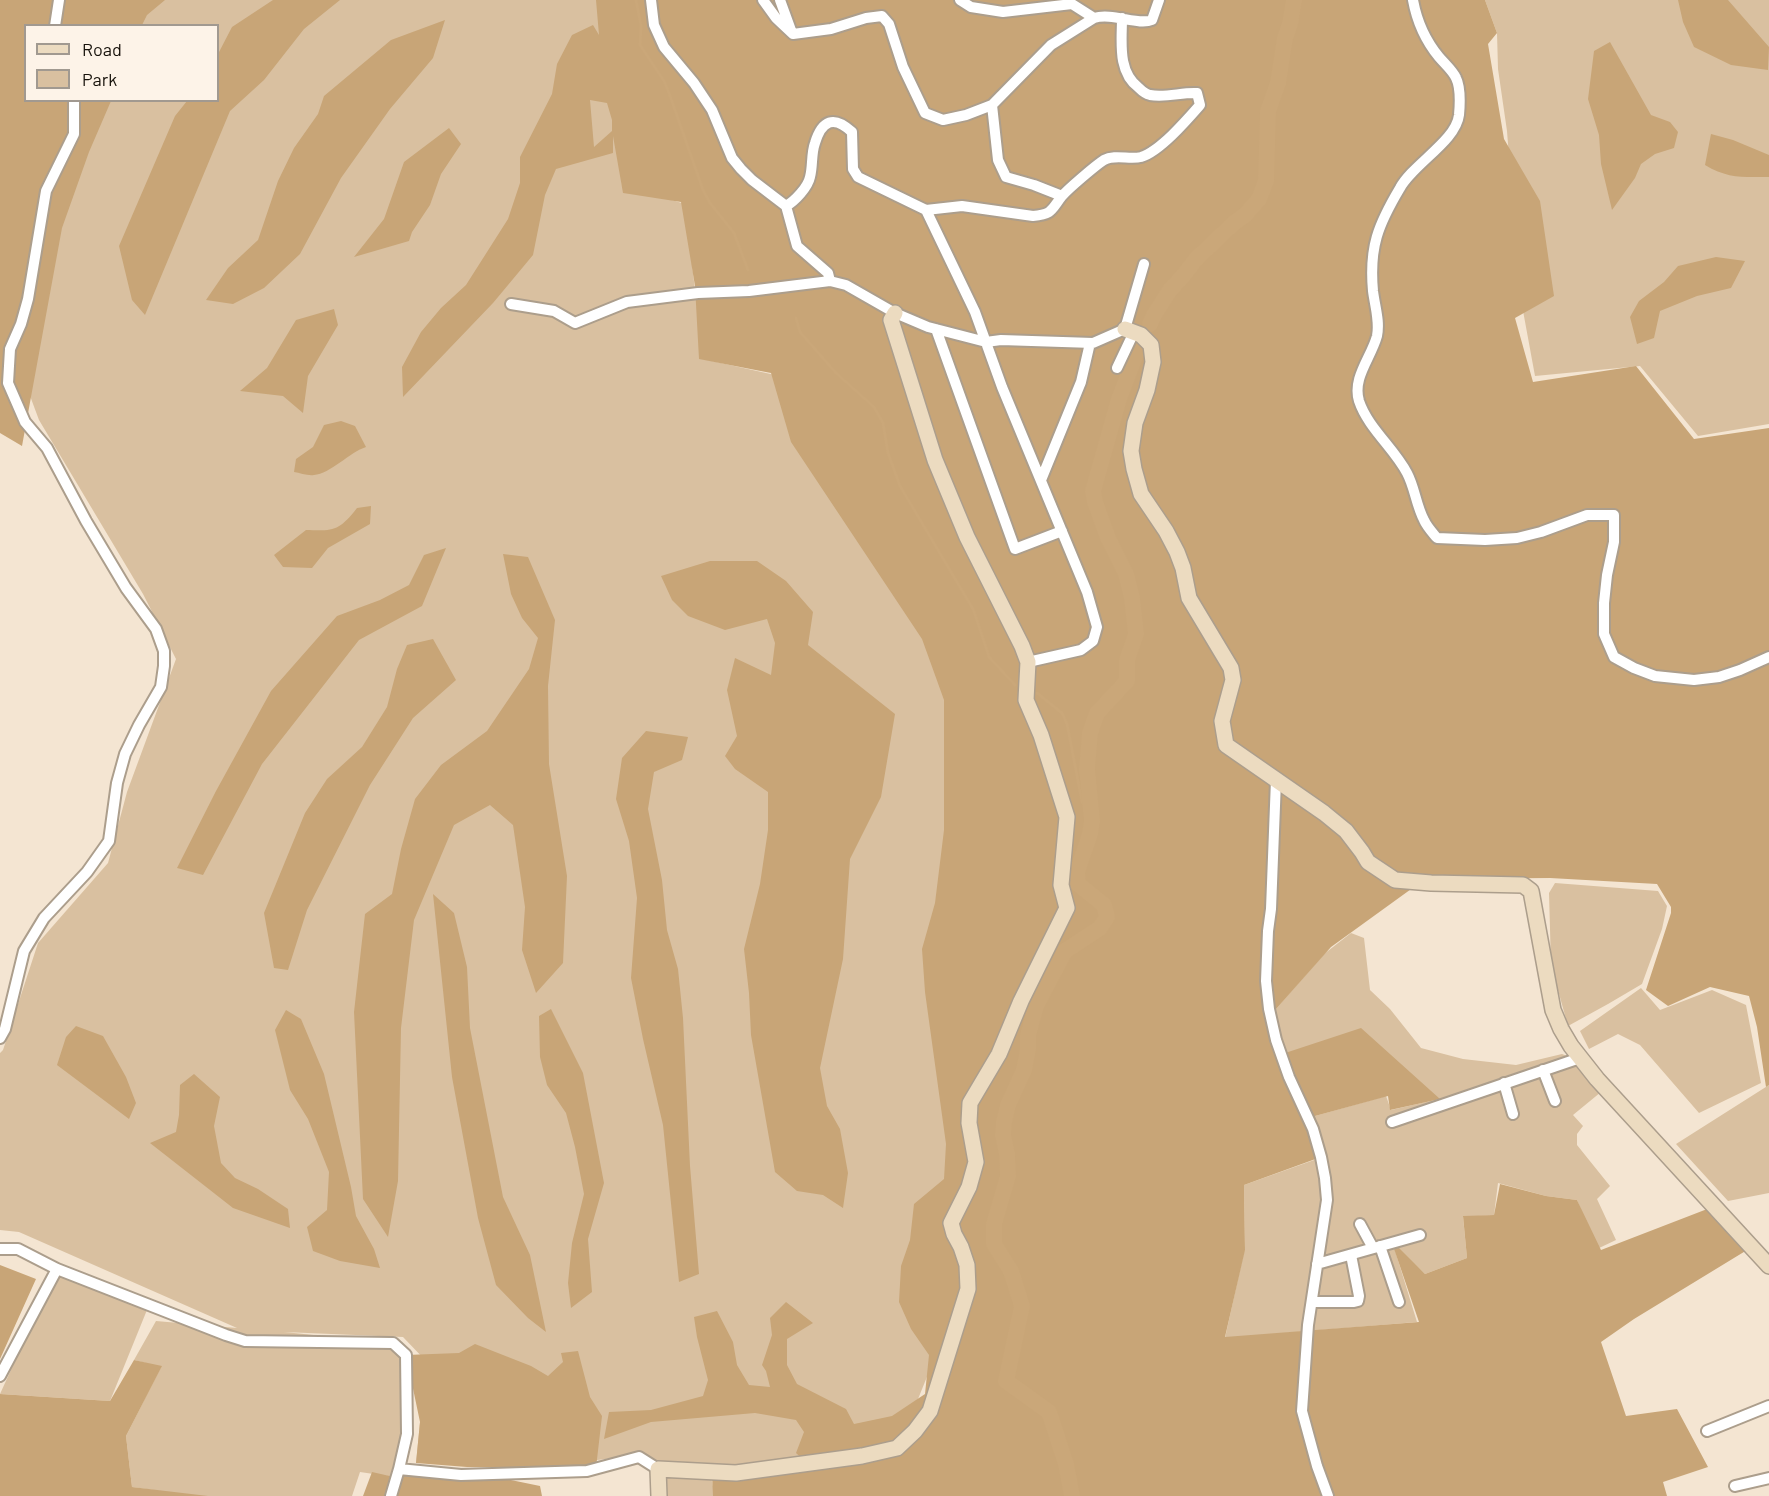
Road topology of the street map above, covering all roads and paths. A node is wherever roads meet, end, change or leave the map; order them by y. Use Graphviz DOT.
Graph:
graph roads {
  1 [pos="59,0"];
  2 [pos="651,0"];
  3 [pos="763,0"];
  4 [pos="780,0"];
  5 [pos="960,0"];
  6 [pos="1159,0"];
  7 [pos="1413,0"];
  8 [pos="1094,18"];
  9 [pos="1122,18"];
  10 [pos="55,24"];
  11 [pos="793,34"];
  12 [pos="74,102"];
  13 [pos="992,105"];
  14 [pos="1062,196"];
  15 [pos="786,206"];
  16 [pos="926,210"];
  17 [pos="1144,264"];
  18 [pos="830,281"];
  19 [pos="511,304"];
  20 [pos="895,313"];
  21 [pos="936,329"];
  22 [pos="1130,331"];
  23 [pos="986,342"];
  24 [pos="1090,343"];
  25 [pos="1117,368"];
  26 [pos="1041,480"];
  27 [pos="1062,531"];
  28 [pos="1769,657"];
  29 [pos="1028,662"];
  30 [pos="1276,780"];
  31 [pos="0,1038"];
  32 [pos="1580,1058"];
  33 [pos="1543,1070"];
  34 [pos="1503,1083"];
  35 [pos="1555,1101"];
  36 [pos="1513,1114"];
  37 [pos="1392,1122"];
  38 [pos="1360,1224"];
  39 [pos="1420,1235"];
  40 [pos="1376,1247"];
  41 [pos="0,1249"];
  42 [pos="1351,1255"];
  43 [pos="1317,1264"];
  44 [pos="1769,1266"];
  45 [pos="57,1269"];
  46 [pos="1312,1302"];
  47 [pos="1399,1302"];
  48 [pos="0,1376"];
  49 [pos="1769,1406"];
  50 [pos="1707,1431"];
  51 [pos="399,1469"];
  52 [pos="658,1469"];
  53 [pos="1769,1478"];
  54 [pos="1735,1486"];
  55 [pos="391,1496"];
  56 [pos="659,1496"];
  57 [pos="1328,1496"];
  1 -- 10 [label="street"];
  2 -- 15 [label="street"];
  3 -- 11 [label="street"];
  4 -- 11 [label="street"];
  5 -- 8 [label="street"];
  6 -- 9 [label="street"];
  7 -- 28 [label="street"];
  8 -- 9 [label="street"];
  8 -- 13 [label="street"];
  9 -- 14 [label="street"];
  11 -- 13 [label="street"];
  12 -- 31 [label="street"];
  13 -- 14 [label="street"];
  14 -- 16 [label="street"];
  15 -- 16 [label="street"];
  15 -- 18 [label="street"];
  16 -- 23 [label="street"];
  17 -- 22 [label="street"];
  18 -- 19 [label="street"];
  18 -- 20 [label="street"];
  20 -- 21 [label="street"];
  20 -- 29 [label="street"];
  21 -- 23 [label="street"];
  21 -- 27 [label="street"];
  22 -- 24 [label="street"];
  22 -- 25 [label="street"];
  22 -- 30 [label="street"];
  23 -- 24 [label="street"];
  23 -- 26 [label="street"];
  24 -- 26 [label="street"];
  26 -- 27 [label="street"];
  27 -- 29 [label="street"];
  29 -- 52 [label="street"];
  30 -- 32 [label="street"];
  30 -- 43 [label="street"];
  32 -- 33 [label="street"];
  32 -- 44 [label="street"];
  33 -- 34 [label="street"];
  33 -- 35 [label="street"];
  34 -- 36 [label="street"];
  34 -- 37 [label="street"];
  38 -- 40 [label="street"];
  39 -- 40 [label="street"];
  40 -- 42 [label="street"];
  40 -- 47 [label="street"];
  41 -- 45 [label="street"];
  42 -- 43 [label="street"];
  42 -- 46 [label="street"];
  43 -- 46 [label="street"];
  45 -- 48 [label="street"];
  45 -- 51 [label="street"];
  46 -- 57 [label="street"];
  49 -- 50 [label="street"];
  51 -- 52 [label="street"];
  51 -- 55 [label="street"];
  52 -- 56 [label="street"];
  53 -- 54 [label="street"];
}
